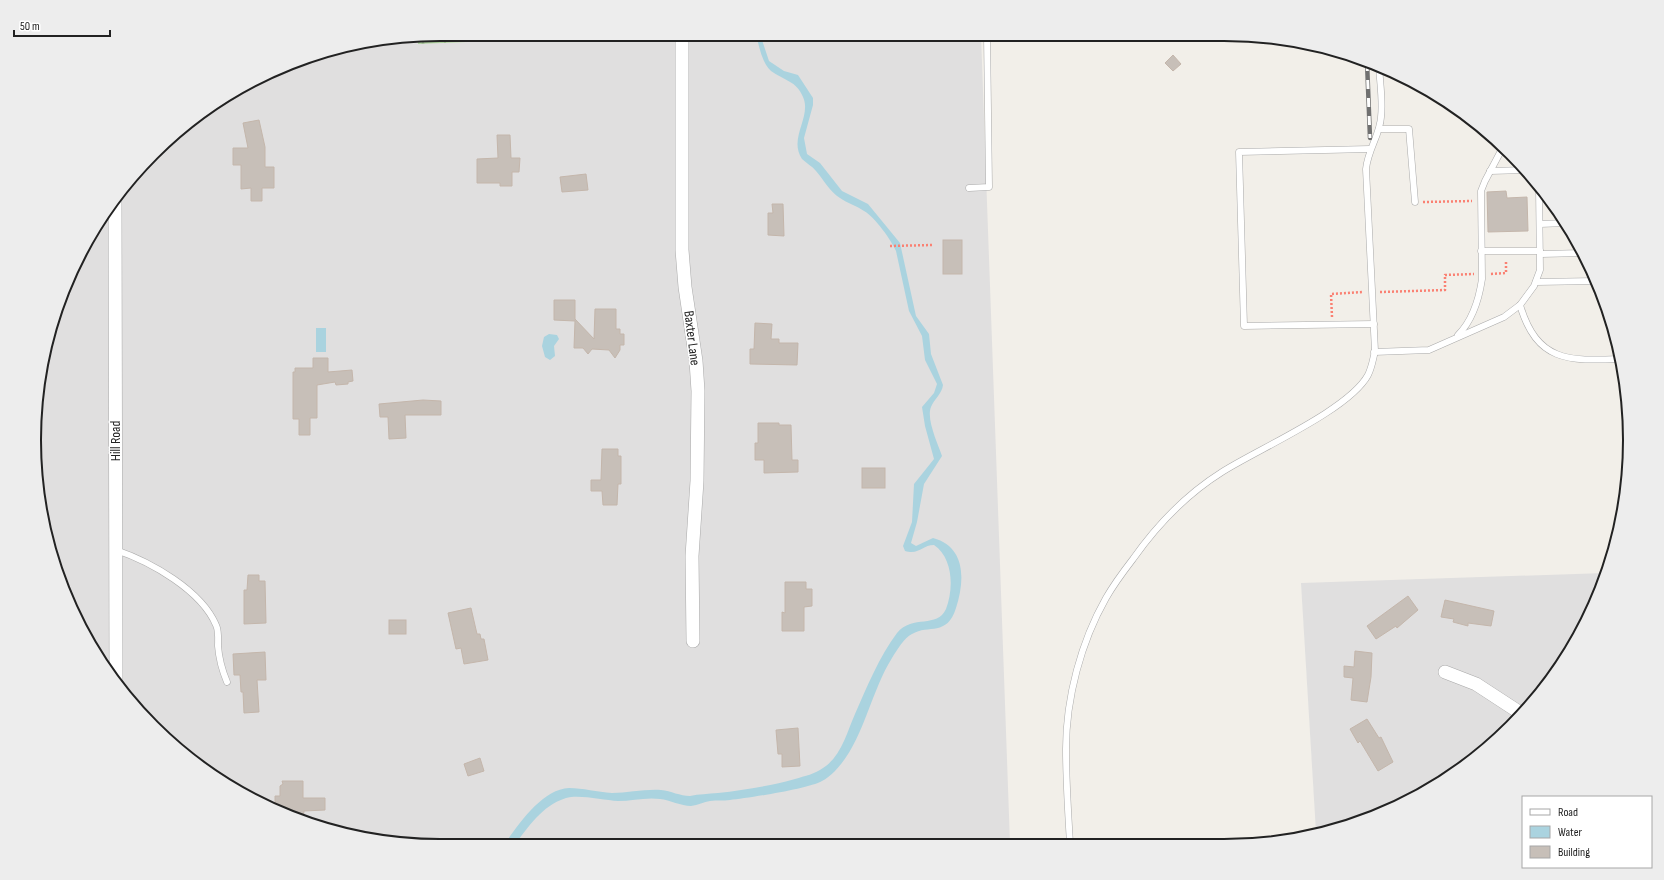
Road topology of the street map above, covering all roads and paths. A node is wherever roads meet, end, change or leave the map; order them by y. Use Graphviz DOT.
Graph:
graph roads {
  1 [pos="682,41"];
  2 [pos="987,41"];
  3 [pos="1379,72"];
  4 [pos="1379,129"];
  5 [pos="1370,149"];
  6 [pos="1500,153"];
  7 [pos="1518,170"];
  8 [pos="1490,171"];
  9 [pos="969,188"];
  10 [pos="1543,199"];
  11 [pos="1481,201"];
  12 [pos="1415,202"];
  13 [pos="115,208"];
  14 [pos="1559,223"];
  15 [pos="1540,224"];
  16 [pos="932,245"];
  17 [pos="890,246"];
  18 [pos="1481,251"];
  19 [pos="1540,253"];
  20 [pos="1576,253"];
  21 [pos="1506,259"];
  22 [pos="1476,274"];
  23 [pos="1483,274"];
  24 [pos="1590,281"];
  25 [pos="1536,282"];
  26 [pos="1372,292"];
  27 [pos="1520,305"];
  28 [pos="1333,324"];
  29 [pos="1374,324"];
  30 [pos="1456,338"];
  31 [pos="1374,352"];
  32 [pos="1614,359"];
  33 [pos="116,550"];
  34 [pos="693,641"];
  35 [pos="1445,672"];
  36 [pos="116,673"];
  37 [pos="227,682"];
  38 [pos="1517,711"];
  39 [pos="1070,839"];
  1 -- 34 [label="street, Baxter Lane"];
  2 -- 9 [label="lane"];
  3 -- 4 [label="lane"];
  4 -- 5 [label="lane"];
  4 -- 12 [label="lane"];
  5 -- 26 [label="lane"];
  5 -- 28 [label="lane"];
  6 -- 8 [label="lane"];
  7 -- 8 [label="lane"];
  8 -- 11 [label="lane"];
  10 -- 15 [label="lane"];
  11 -- 12 [label="path"];
  11 -- 18 [label="lane"];
  13 -- 33 [label="street, Hill Road"];
  14 -- 15 [label="lane"];
  15 -- 19 [label="lane"];
  16 -- 17 [label="path"];
  18 -- 19 [label="lane"];
  18 -- 30 [label="lane"];
  19 -- 20 [label="lane"];
  19 -- 25 [label="lane"];
  21 -- 23 [label="path"];
  22 -- 26 [label="path"];
  24 -- 25 [label="lane"];
  25 -- 27 [label="lane"];
  26 -- 28 [label="path"];
  26 -- 29 [label="lane"];
  27 -- 30 [label="lane"];
  27 -- 32 [label="lane"];
  28 -- 29 [label="lane"];
  29 -- 31 [label="lane"];
  30 -- 31 [label="lane"];
  31 -- 39 [label="lane"];
  33 -- 36 [label="street, Hill Road"];
  33 -- 37 [label="lane"];
  35 -- 38 [label="street"];
}
